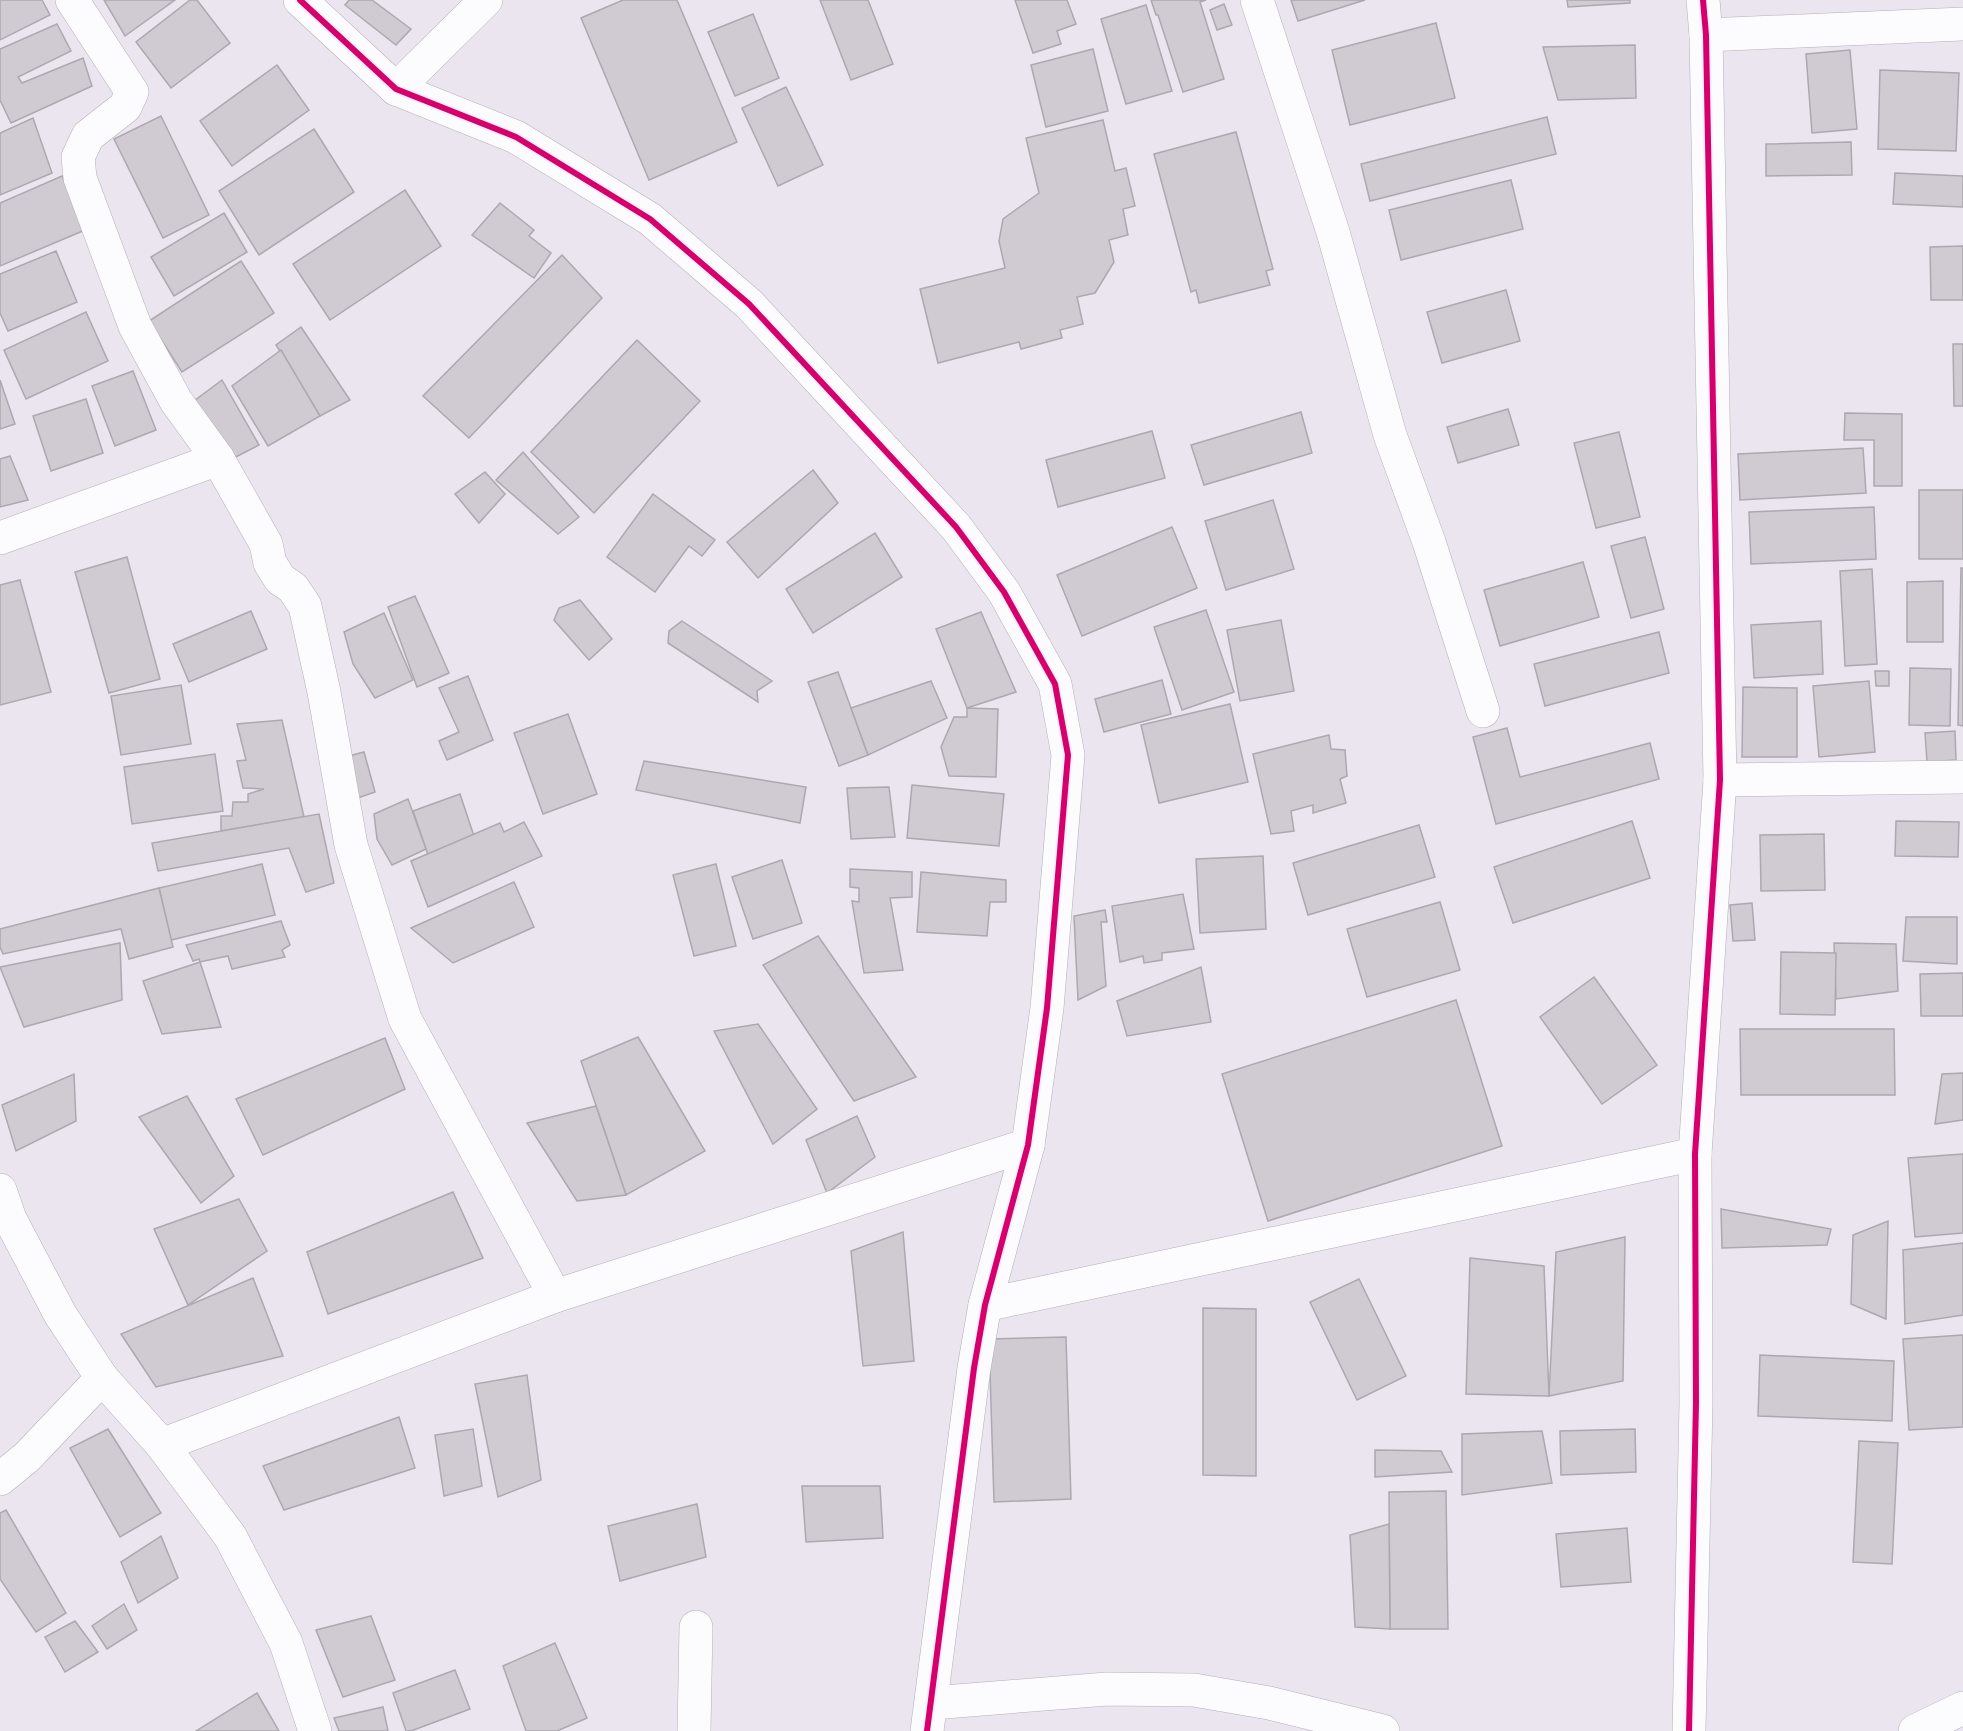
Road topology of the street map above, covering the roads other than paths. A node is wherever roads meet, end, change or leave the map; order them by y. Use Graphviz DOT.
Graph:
graph roads {
  1 [pos="72,0"];
  2 [pos="300,0"];
  3 [pos="486,0"];
  4 [pos="1257,0"];
  5 [pos="1703,0"];
  6 [pos="1963,24"];
  7 [pos="1706,35"];
  8 [pos="396,89"];
  9 [pos="218,459"];
  10 [pos="0,538"];
  11 [pos="1483,711"];
  12 [pos="1963,777"];
  13 [pos="1720,780"];
  14 [pos="1028,1145"];
  15 [pos="1695,1154"];
  16 [pos="0,1190"];
  17 [pos="555,1296"];
  18 [pos="985,1305"];
  19 [pos="102,1378"];
  20 [pos="162,1446"];
  21 [pos="0,1479"];
  22 [pos="696,1627"];
  23 [pos="1963,1708"];
  24 [pos="929,1717"];
  25 [pos="1269,1717"];
  26 [pos="315,1731"];
  27 [pos="694,1731"];
  28 [pos="1383,1731"];
  29 [pos="1689,1731"];
  30 [pos="1916,1731"];
  1 -- 9 [label="street"];
  2 -- 8 [label="street"];
  3 -- 8 [label="street"];
  4 -- 11 [label="street"];
  5 -- 7 [label="street"];
  6 -- 7 [label="street"];
  7 -- 13 [label="street"];
  8 -- 14 [label="street"];
  9 -- 10 [label="street"];
  9 -- 17 [label="street"];
  12 -- 13 [label="street"];
  13 -- 15 [label="street"];
  14 -- 17 [label="street"];
  14 -- 18 [label="street"];
  15 -- 18 [label="street"];
  15 -- 29 [label="street"];
  16 -- 19 [label="street"];
  17 -- 20 [label="street"];
  18 -- 24 [label="street"];
  19 -- 20 [label="street"];
  19 -- 21 [label="street"];
  20 -- 26 [label="street"];
  22 -- 27 [label="street"];
  23 -- 30 [label="street"];
  24 -- 25 [label="street"];
  25 -- 28 [label="street"];
}
